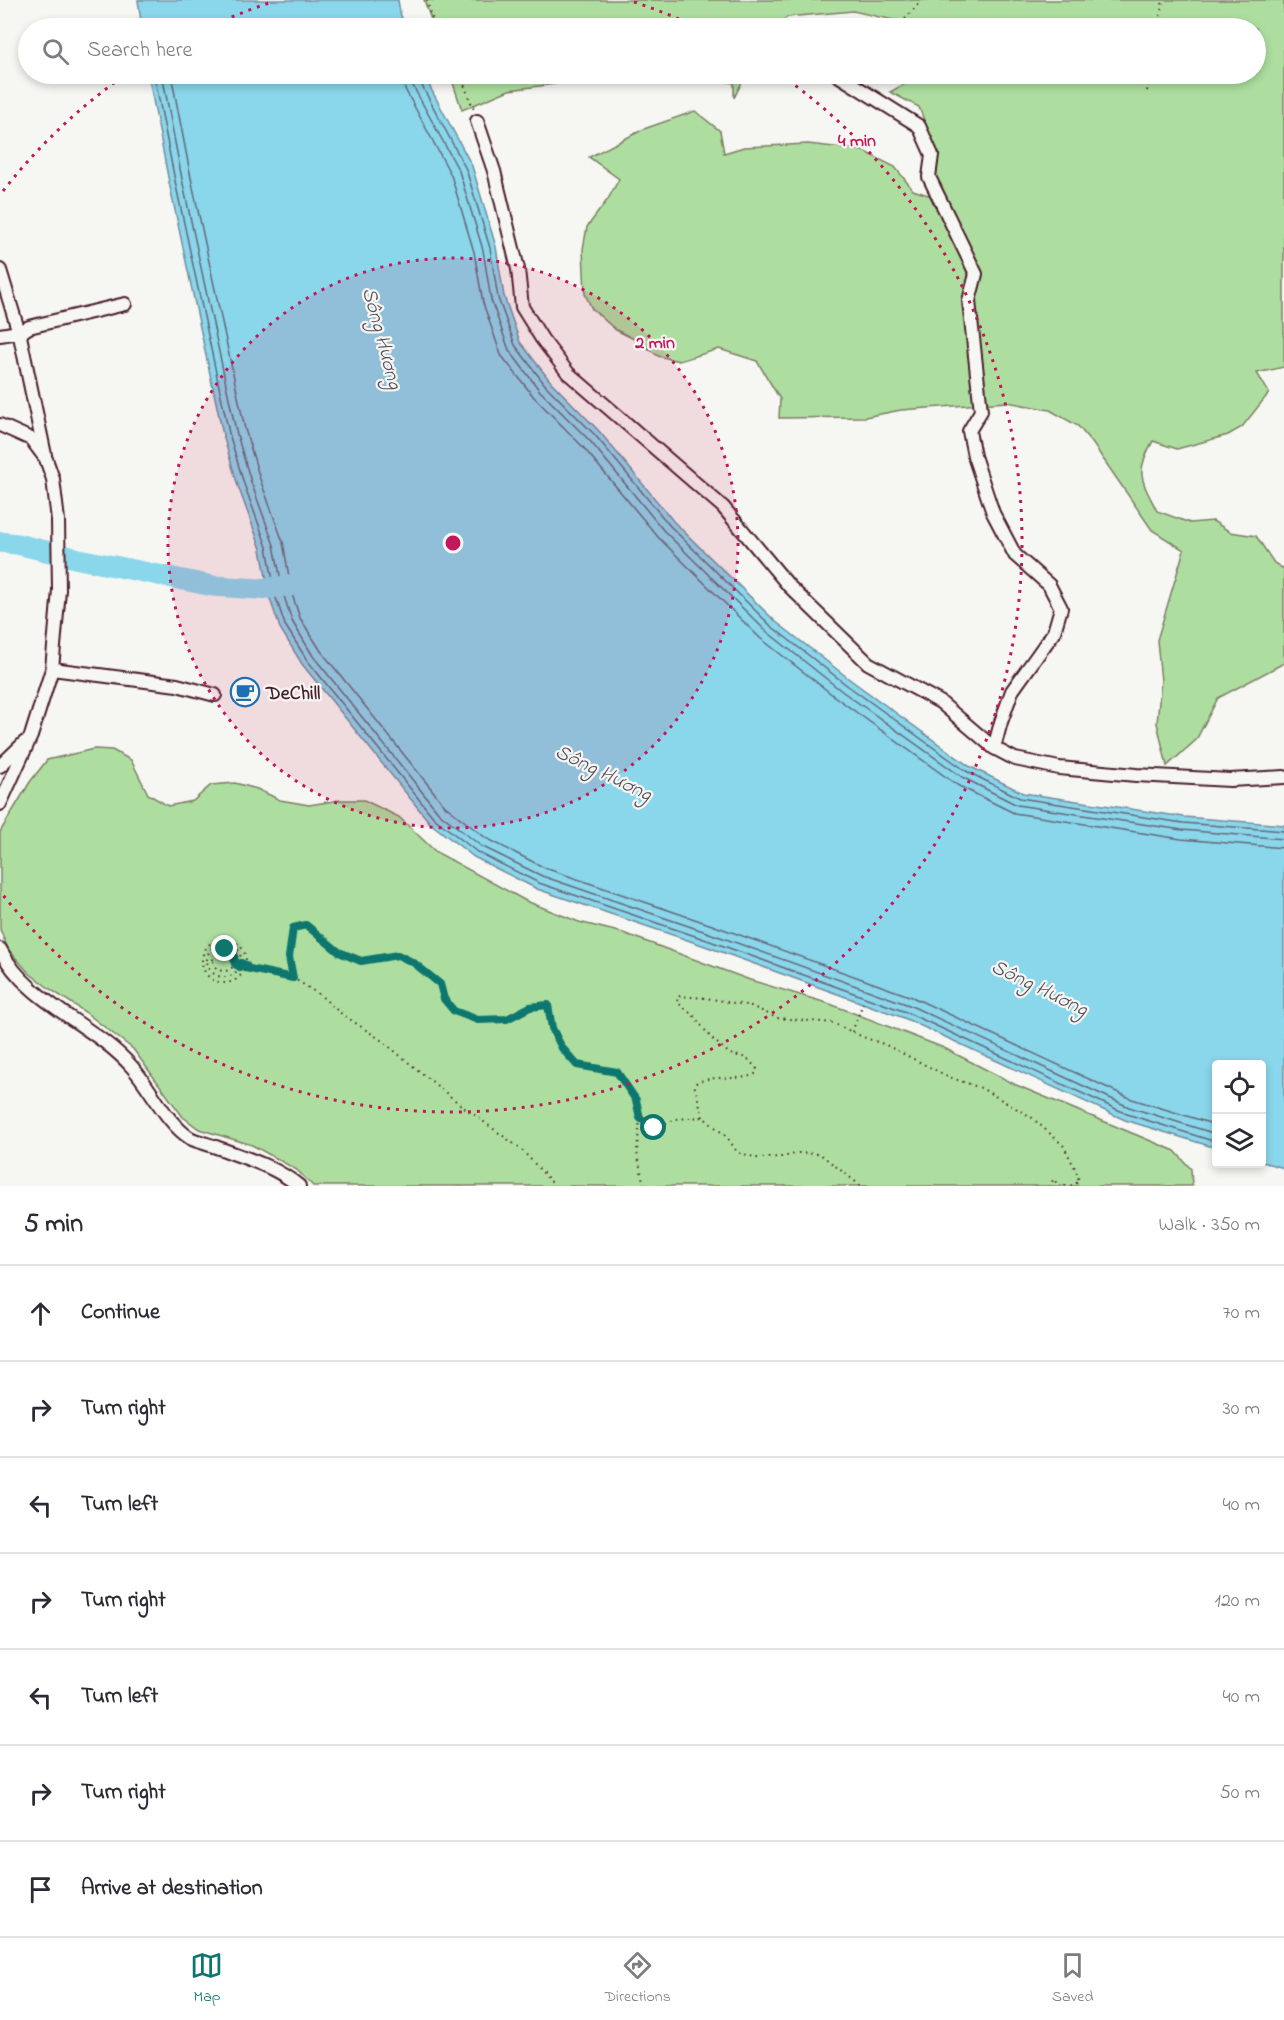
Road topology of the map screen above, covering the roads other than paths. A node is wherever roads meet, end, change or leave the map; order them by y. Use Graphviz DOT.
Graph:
graph roads {
  1 [pos="852,84"];
  2 [pos="477,121"];
  3 [pos="0,270"];
  4 [pos="125,304"];
  5 [pos="20,334"];
  6 [pos="0,335"];
  7 [pos="0,425"];
  8 [pos="46,459"];
  9 [pos="52,669"];
  10 [pos="215,695"];
  11 [pos="31,736"];
  12 [pos="994,748"];
  13 [pos="0,766"];
  14 [pos="1284,777"];
  15 [pos="0,804"];
  16 [pos="0,949"];
  17 [pos="299,1186"];
  1 -- 12 [label="street"];
  2 -- 12 [label="street"];
  3 -- 5 [label="street"];
  4 -- 5 [label="street"];
  5 -- 6 [label="street"];
  5 -- 8 [label="street"];
  7 -- 8 [label="street"];
  8 -- 9 [label="street"];
  9 -- 10 [label="street"];
  9 -- 11 [label="street"];
  11 -- 13 [label="street"];
  11 -- 15 [label="street"];
  12 -- 14 [label="street"];
  16 -- 17 [label="street"];
}
